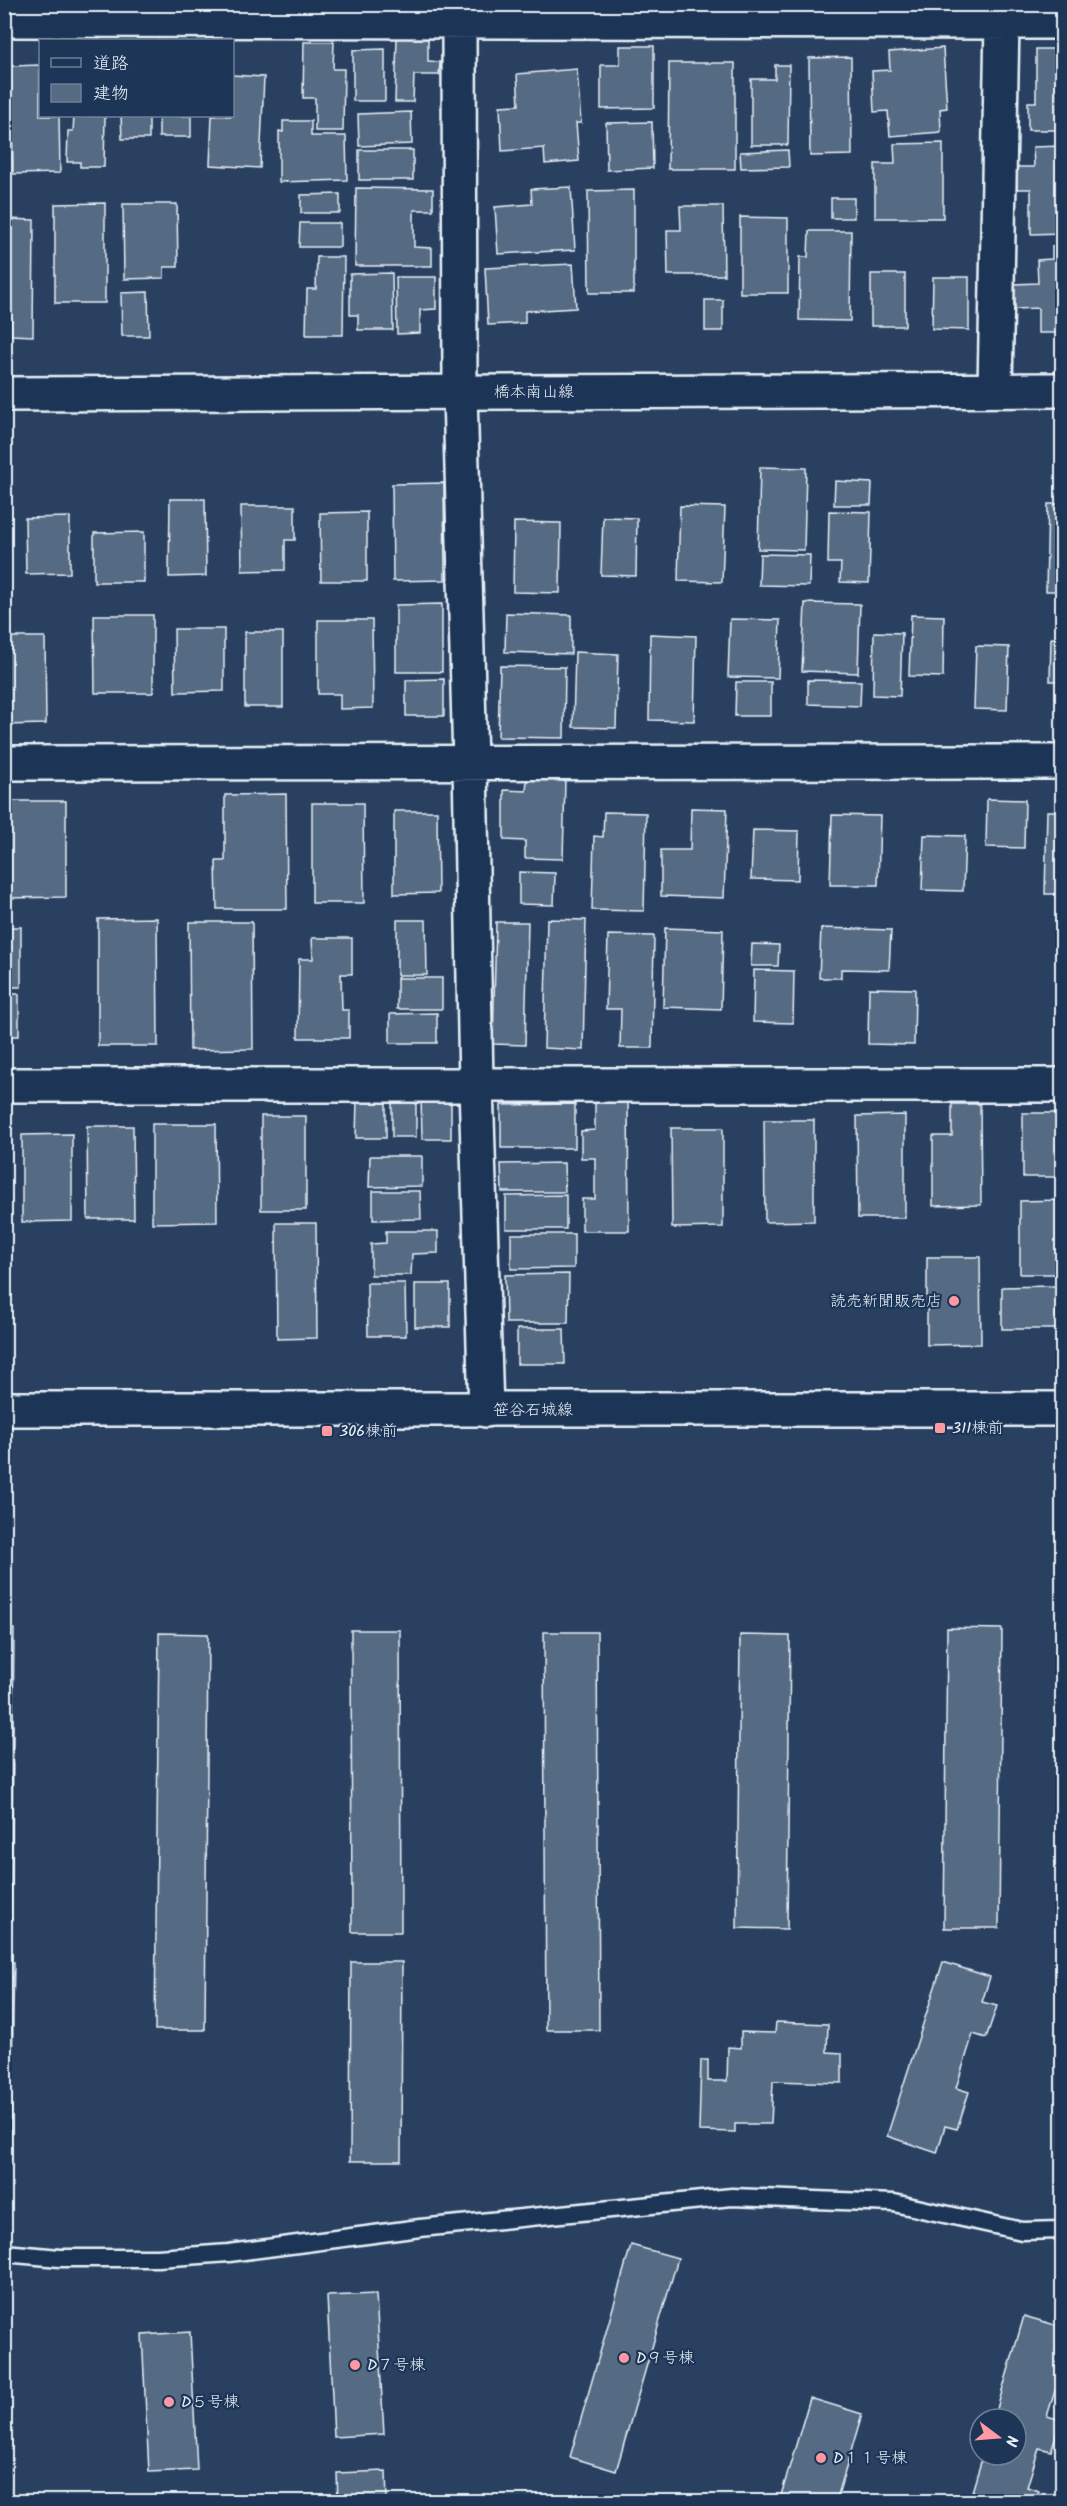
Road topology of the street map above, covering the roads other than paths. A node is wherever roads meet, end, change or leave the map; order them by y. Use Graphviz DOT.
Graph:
graph roads {
  1 [pos="219,13"];
  2 [pos="771,13"];
  3 [pos="4,20"];
  4 [pos="459,21"];
  5 [pos="1002,22"];
  6 [pos="1062,22"];
  7 [pos="995,390"];
  8 [pos="1062,390"];
  9 [pos="460,393"];
  10 [pos="4,394"];
  11 [pos="1062,762"];
  12 [pos="470,763"];
  13 [pos="4,764"];
  14 [pos="4,1085"];
  15 [pos="476,1085"];
  16 [pos="1062,1085"];
  17 [pos="4,1409"];
  18 [pos="1062,1409"];
  19 [pos="486,1410"];
  20 [pos="1062,2230"];
  21 [pos="4,2253"];
  1 -- 3 [label="street"];
  1 -- 4 [label="street"];
  2 -- 4 [label="street"];
  2 -- 5 [label="street"];
  4 -- 9 [label="street"];
  5 -- 6 [label="street"];
  5 -- 7 [label="street"];
  7 -- 8 [label="street, 橋本南山線"];
  7 -- 9 [label="street, 橋本南山線"];
  9 -- 10 [label="street, 橋本南山線"];
  9 -- 12 [label="street"];
  11 -- 12 [label="street"];
  12 -- 13 [label="street"];
  12 -- 15 [label="street"];
  14 -- 15 [label="street"];
  15 -- 16 [label="street"];
  15 -- 19 [label="street"];
  17 -- 19 [label="street, 笹谷石城線"];
  18 -- 19 [label="street, 笹谷石城線"];
  20 -- 21 [label="lane"];
}
